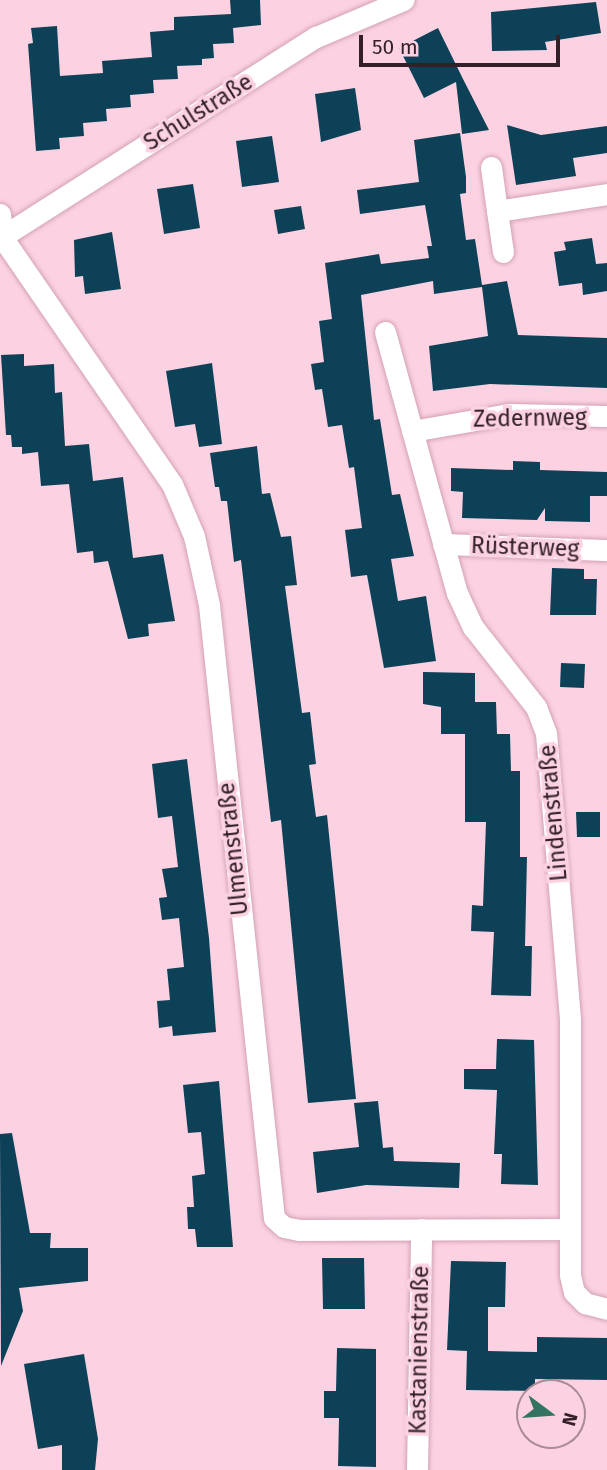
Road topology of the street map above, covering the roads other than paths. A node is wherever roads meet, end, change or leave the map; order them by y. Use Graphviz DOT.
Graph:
graph roads {
  1 [pos="403,0"];
  2 [pos="491,167"];
  3 [pos="607,194"];
  4 [pos="497,211"];
  5 [pos="0,214"];
  6 [pos="1,237"];
  7 [pos="503,252"];
  8 [pos="385,332"];
  9 [pos="607,416"];
  10 [pos="412,431"];
  11 [pos="443,544"];
  12 [pos="607,550"];
  13 [pos="421,1229"];
  14 [pos="570,1229"];
  15 [pos="607,1309"];
  16 [pos="417,1470"];
  1 -- 6 [label="street, Schulstraße"];
  2 -- 4 [label="street"];
  3 -- 4 [label="street"];
  4 -- 7 [label="street"];
  5 -- 6 [label="street"];
  6 -- 13 [label="street, Ulmenstraße"];
  8 -- 10 [label="street, Lindenstraße"];
  9 -- 10 [label="street, Zedernweg"];
  10 -- 11 [label="street, Lindenstraße"];
  11 -- 12 [label="street, Rüsterweg"];
  11 -- 14 [label="street, Lindenstraße"];
  13 -- 14 [label="street, Ulmenstraße"];
  13 -- 16 [label="street, Kastanienstraße"];
  14 -- 15 [label="street, Lindenstraße"];
}
